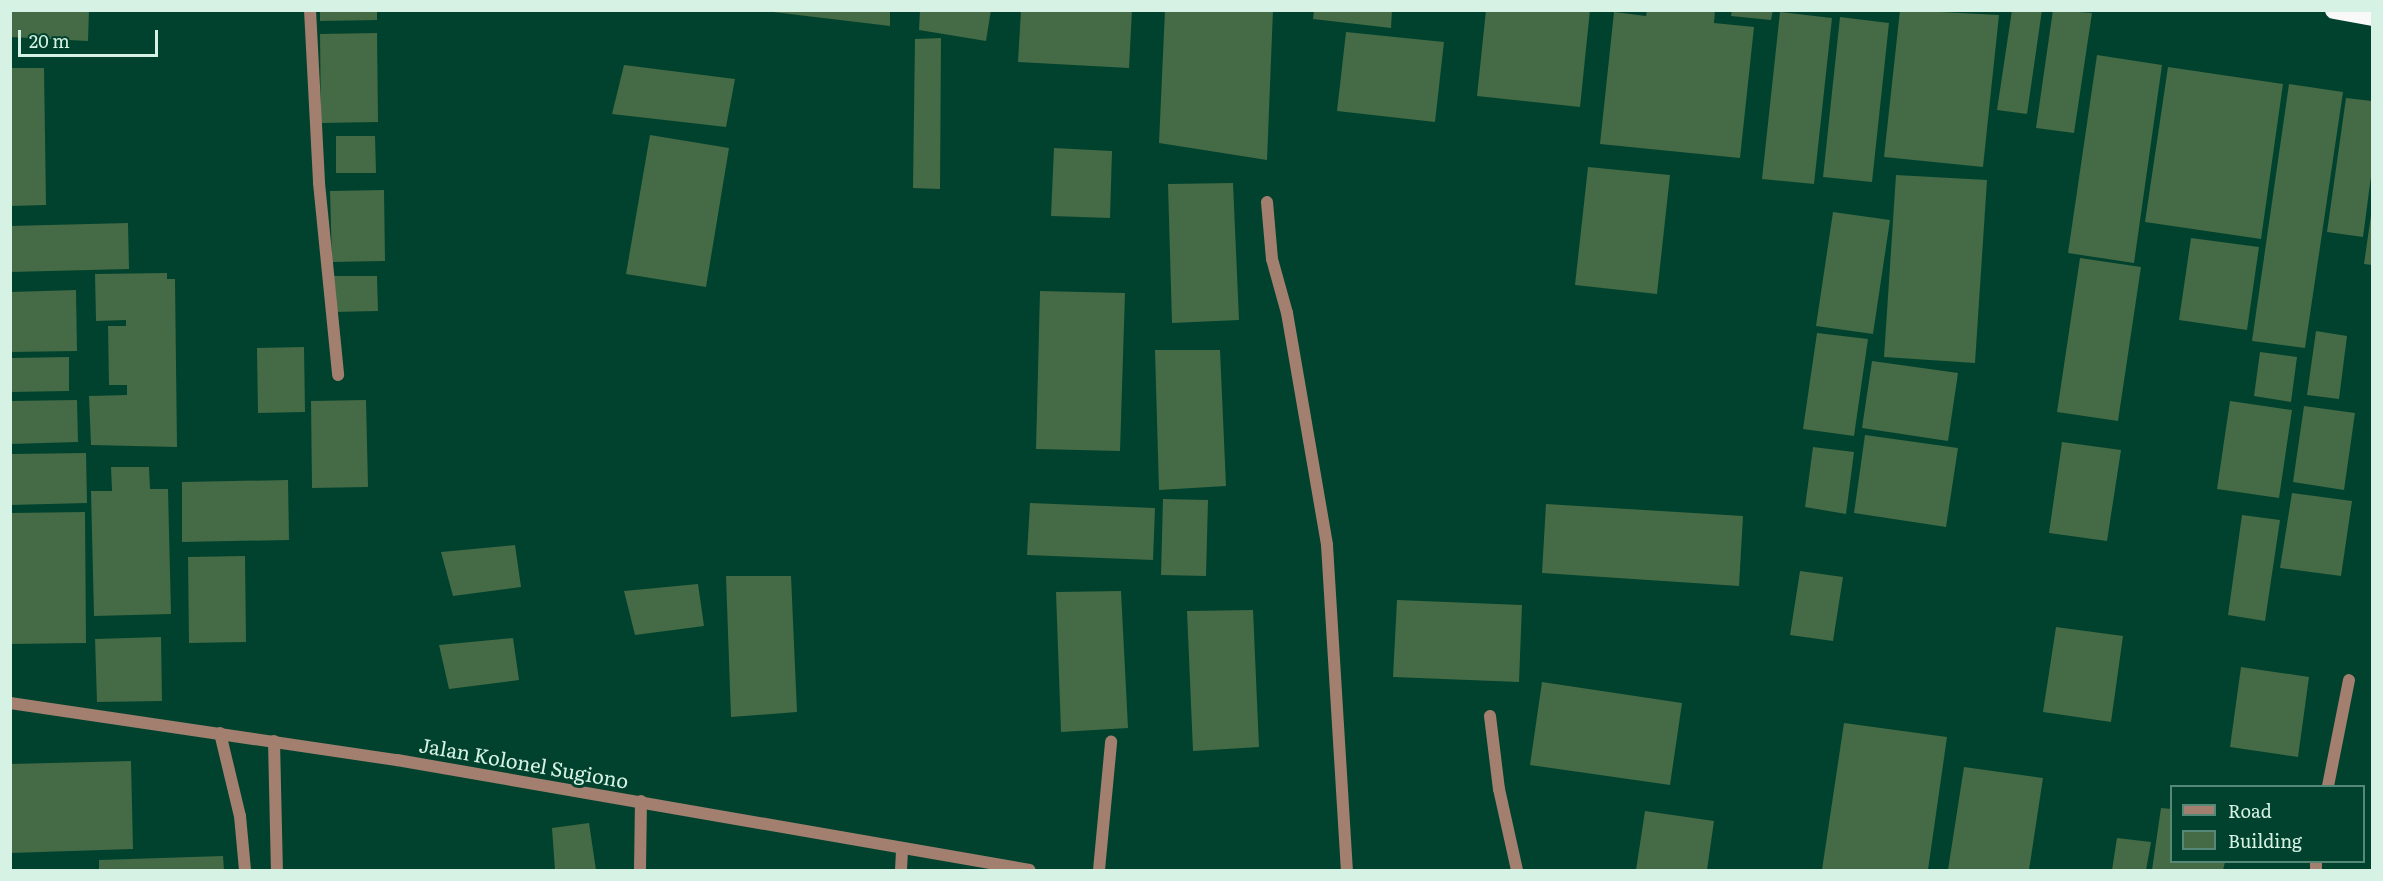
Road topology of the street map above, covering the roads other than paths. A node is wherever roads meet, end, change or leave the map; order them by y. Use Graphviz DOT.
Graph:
graph roads {
  1 [pos="310,10"];
  2 [pos="2334,10"];
  3 [pos="2373,17"];
  4 [pos="1267,202"];
  5 [pos="338,375"];
  6 [pos="2349,680"];
  7 [pos="10,703"];
  8 [pos="1490,716"];
  9 [pos="220,733"];
  10 [pos="274,741"];
  11 [pos="1111,742"];
  12 [pos="2328,785"];
  13 [pos="641,801"];
  14 [pos="902,849"];
  15 [pos="245,870"];
  16 [pos="277,870"];
  17 [pos="640,870"];
  18 [pos="902,870"];
  19 [pos="1030,870"];
  20 [pos="1100,870"];
  21 [pos="1347,870"];
  22 [pos="1516,870"];
  1 -- 5 [label="street"];
  2 -- 3 [label="highway"];
  4 -- 21 [label="street"];
  6 -- 12 [label="street"];
  7 -- 9 [label="street, Jalan Kolonel Sugiono"];
  8 -- 22 [label="street"];
  9 -- 10 [label="street, Jalan Kolonel Sugiono"];
  9 -- 15 [label="street"];
  10 -- 13 [label="street, Jalan Kolonel Sugiono"];
  10 -- 16 [label="street"];
  11 -- 20 [label="street"];
  13 -- 14 [label="street, Jalan Kolonel Sugiono"];
  13 -- 17 [label="street"];
  14 -- 18 [label="street"];
  14 -- 19 [label="street, Jalan Kolonel Sugiono"];
}
